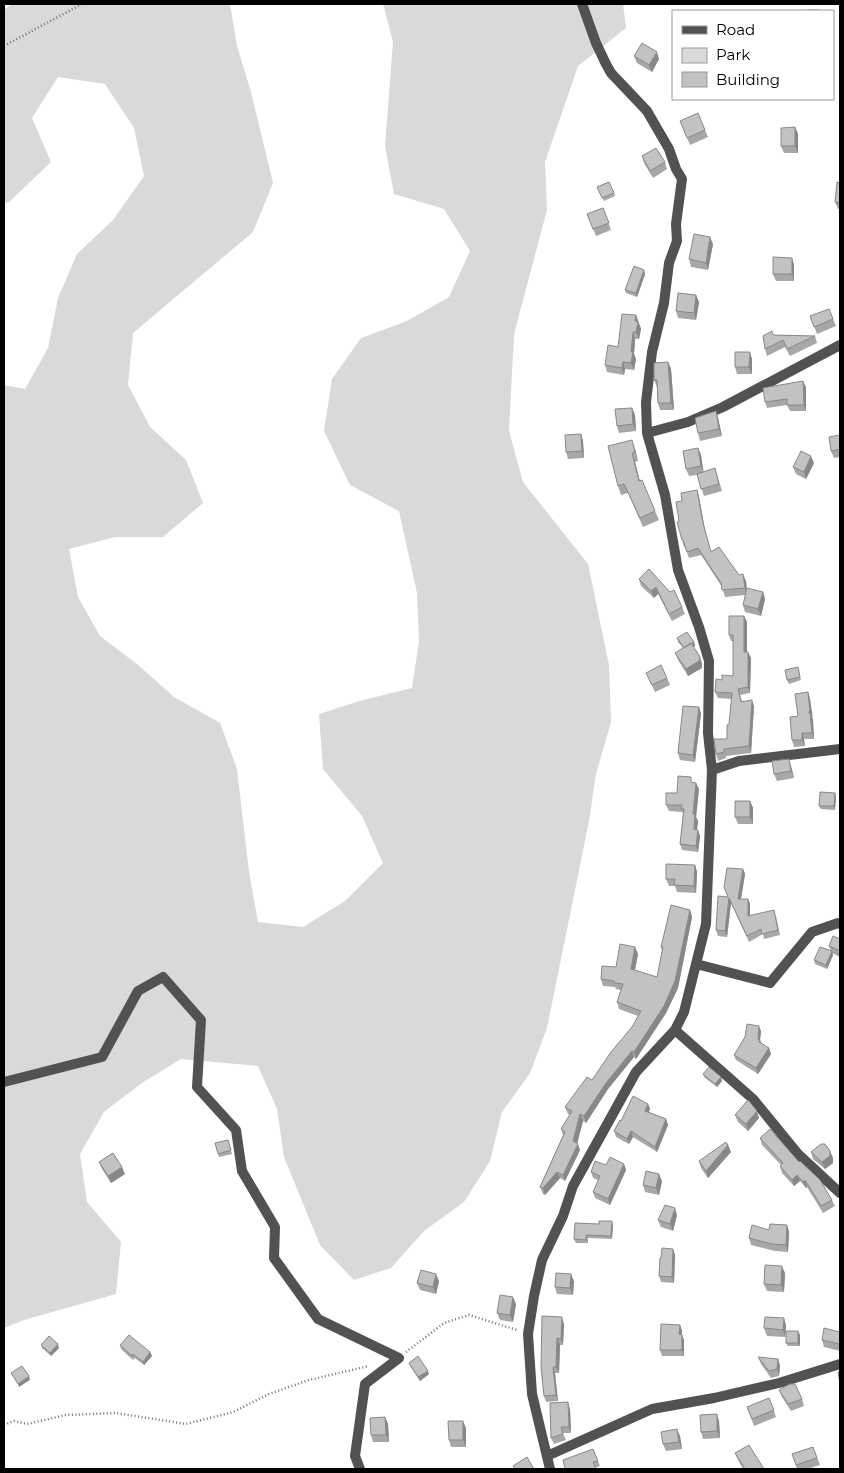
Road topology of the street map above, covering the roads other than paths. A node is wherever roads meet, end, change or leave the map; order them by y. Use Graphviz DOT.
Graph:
graph roads {
  1 [pos="582,4"];
  2 [pos="840,345"];
  3 [pos="647,433"];
  4 [pos="840,749"];
  5 [pos="712,770"];
  6 [pos="840,924"];
  7 [pos="696,964"];
  8 [pos="675,1030"];
  9 [pos="4,1082"];
  10 [pos="840,1193"];
  11 [pos="840,1364"];
  12 [pos="547,1456"];
  13 [pos="360,1469"];
  14 [pos="550,1469"];
  1 -- 3 [label="street"];
  2 -- 3 [label="street"];
  3 -- 5 [label="street"];
  4 -- 5 [label="street"];
  5 -- 7 [label="street"];
  6 -- 7 [label="street"];
  7 -- 8 [label="street"];
  8 -- 10 [label="street"];
  8 -- 12 [label="street"];
  9 -- 13 [label="street"];
  11 -- 12 [label="street"];
  12 -- 14 [label="street"];
}
